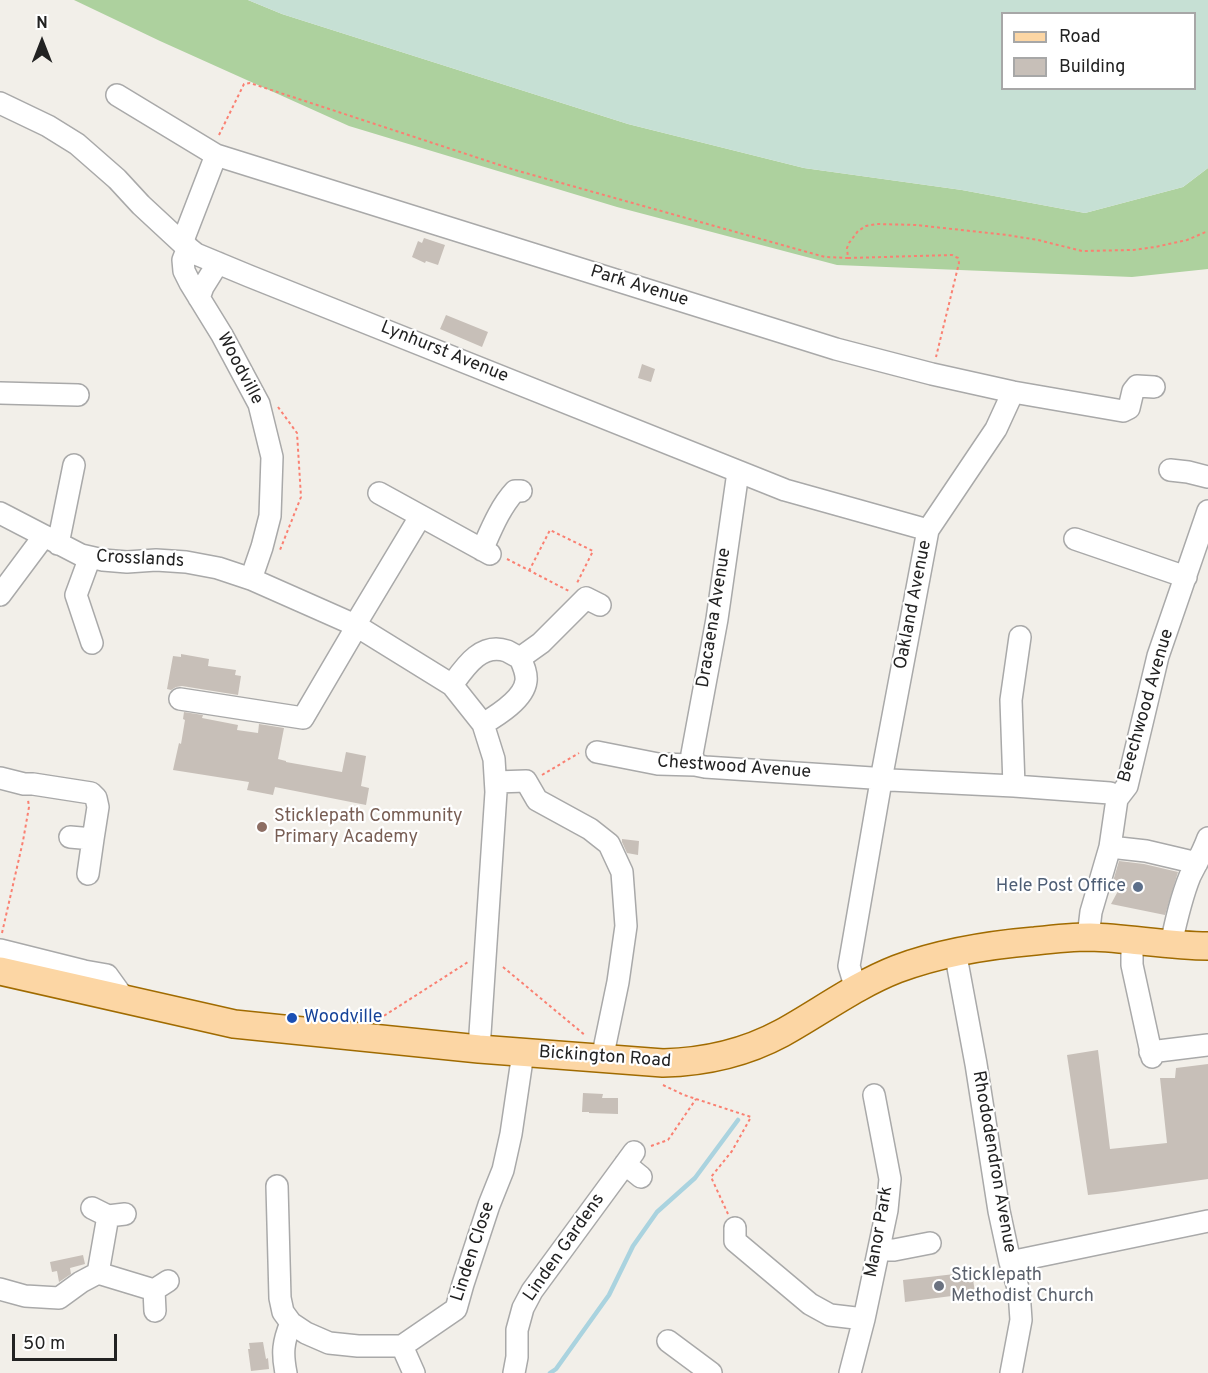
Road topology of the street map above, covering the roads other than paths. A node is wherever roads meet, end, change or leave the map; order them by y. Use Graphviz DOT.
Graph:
graph roads {
  1 [pos="117,95"];
  2 [pos="0,103"];
  3 [pos="213,154"];
  4 [pos="185,245"];
  5 [pos="218,263"];
  6 [pos="199,298"];
  7 [pos="1154,387"];
  8 [pos="1013,392"];
  9 [pos="0,393"];
  10 [pos="78,395"];
  11 [pos="75,465"];
  12 [pos="1170,470"];
  13 [pos="738,472"];
  14 [pos="1208,477"];
  15 [pos="521,491"];
  16 [pos="379,493"];
  17 [pos="1208,512"];
  18 [pos="0,513"];
  19 [pos="420,517"];
  20 [pos="928,530"];
  21 [pos="1075,539"];
  22 [pos="51,540"];
  23 [pos="90,557"];
  24 [pos="1186,577"];
  25 [pos="251,579"];
  26 [pos="0,593"];
  27 [pos="585,600"];
  28 [pos="356,626"];
  29 [pos="1020,638"];
  30 [pos="92,643"];
  31 [pos="520,658"];
  32 [pos="452,685"];
  33 [pos="180,699"];
  34 [pos="483,724"];
  35 [pos="597,752"];
  36 [pos="695,765"];
  37 [pos="0,778"];
  38 [pos="881,779"];
  39 [pos="496,782"];
  40 [pos="1014,786"];
  41 [pos="1122,793"];
  42 [pos="70,837"];
  43 [pos="1208,838"];
  44 [pos="93,840"];
  45 [pos="1110,847"];
  46 [pos="1197,864"];
  47 [pos="88,874"];
  48 [pos="1088,937"];
  49 [pos="1132,940"];
  50 [pos="1171,944"];
  51 [pos="1208,946"];
  52 [pos="0,950"];
  53 [pos="955,951"];
  54 [pos="0,971"];
  55 [pos="856,989"];
  56 [pos="125,1000"];
  57 [pos="1208,1045"];
  58 [pos="479,1049"];
  59 [pos="523,1053"];
  60 [pos="602,1059"];
  61 [pos="871,1106"];
  62 [pos="633,1165"];
  63 [pos="277,1186"];
  64 [pos="108,1213"];
  65 [pos="1208,1221"];
  66 [pos="730,1238"];
  67 [pos="930,1243"];
  68 [pos="879,1251"];
  69 [pos="1010,1262"];
  70 [pos="98,1273"];
  71 [pos="0,1289"];
  72 [pos="159,1294"];
  73 [pos="864,1319"];
  74 [pos="291,1323"];
  75 [pos="664,1339"];
  76 [pos="402,1346"];
  77 [pos="286,1373"];
  78 [pos="414,1373"];
  79 [pos="514,1373"];
  80 [pos="711,1373"];
  81 [pos="850,1373"];
  82 [pos="1011,1373"];
  1 -- 3 [label="street, Park Avenue"];
  2 -- 4 [label="street, Lynhurst Avenue"];
  3 -- 4 [label="street"];
  3 -- 8 [label="street, Park Avenue"];
  4 -- 5 [label="street, Lynhurst Avenue"];
  4 -- 6 [label="street, Woodville"];
  5 -- 6 [label="street"];
  5 -- 13 [label="street, Lynhurst Avenue"];
  6 -- 25 [label="street, Woodville"];
  7 -- 8 [label="street, Park Avenue"];
  8 -- 20 [label="street, Oakland Avenue"];
  9 -- 10 [label="street"];
  11 -- 22 [label="street"];
  12 -- 14 [label="street"];
  13 -- 20 [label="street, Lynhurst Avenue"];
  13 -- 36 [label="street, Dracaena Avenue"];
  15 -- 19 [label="street"];
  16 -- 19 [label="street"];
  17 -- 24 [label="street, Beechwood Avenue"];
  18 -- 22 [label="street, Crosslands"];
  19 -- 28 [label="street"];
  20 -- 38 [label="street, Oakland Avenue"];
  21 -- 24 [label="street"];
  22 -- 23 [label="street, Crosslands"];
  22 -- 26 [label="street"];
  23 -- 25 [label="street, Crosslands"];
  23 -- 30 [label="street"];
  24 -- 41 [label="street, Beechwood Avenue"];
  25 -- 28 [label="street"];
  27 -- 31 [label="street"];
  28 -- 32 [label="street"];
  28 -- 33 [label="street"];
  29 -- 40 [label="street"];
  31 -- 32 [label="street"];
  31 -- 34 [label="street"];
  32 -- 34 [label="street"];
  34 -- 39 [label="street"];
  35 -- 36 [label="street, Chestwood Avenue"];
  36 -- 38 [label="street, Chestwood Avenue"];
  37 -- 44 [label="street"];
  38 -- 40 [label="street, Chestwood Avenue"];
  38 -- 55 [label="street, Oakland Avenue"];
  39 -- 58 [label="street"];
  39 -- 60 [label="street"];
  40 -- 41 [label="street, Chestwood Avenue"];
  41 -- 45 [label="street, Beechwood Avenue"];
  42 -- 44 [label="street"];
  43 -- 46 [label="street"];
  44 -- 47 [label="street"];
  45 -- 46 [label="street"];
  45 -- 48 [label="street, Beechwood Avenue"];
  46 -- 50 [label="street"];
  48 -- 49 [label="main road, Bickington Road"];
  48 -- 53 [label="main road, Bickington Road"];
  49 -- 50 [label="main road, Bickington Road"];
  49 -- 57 [label="street"];
  50 -- 51 [label="main road, Bickington Road"];
  52 -- 56 [label="street"];
  53 -- 55 [label="main road, Bickington Road"];
  53 -- 69 [label="street, Rhododendron Avenue"];
  54 -- 56 [label="main road, Bickington Road"];
  55 -- 60 [label="main road, Bickington Road"];
  56 -- 58 [label="main road, Bickington Road"];
  58 -- 59 [label="main road, Bickington Road"];
  59 -- 60 [label="main road, Bickington Road"];
  59 -- 76 [label="street, Linden Close"];
  61 -- 68 [label="street, Manor Park"];
  62 -- 79 [label="street, Linden Gardens"];
  63 -- 74 [label="street"];
  64 -- 70 [label="street"];
  65 -- 69 [label="street"];
  66 -- 73 [label="street"];
  67 -- 68 [label="street"];
  68 -- 73 [label="street, Manor Park"];
  69 -- 82 [label="street, Rhododendron Avenue"];
  70 -- 71 [label="street"];
  70 -- 72 [label="street"];
  73 -- 81 [label="street, Manor Park"];
  74 -- 76 [label="street"];
  74 -- 77 [label="street"];
  75 -- 80 [label="street"];
  76 -- 78 [label="street"];
}
